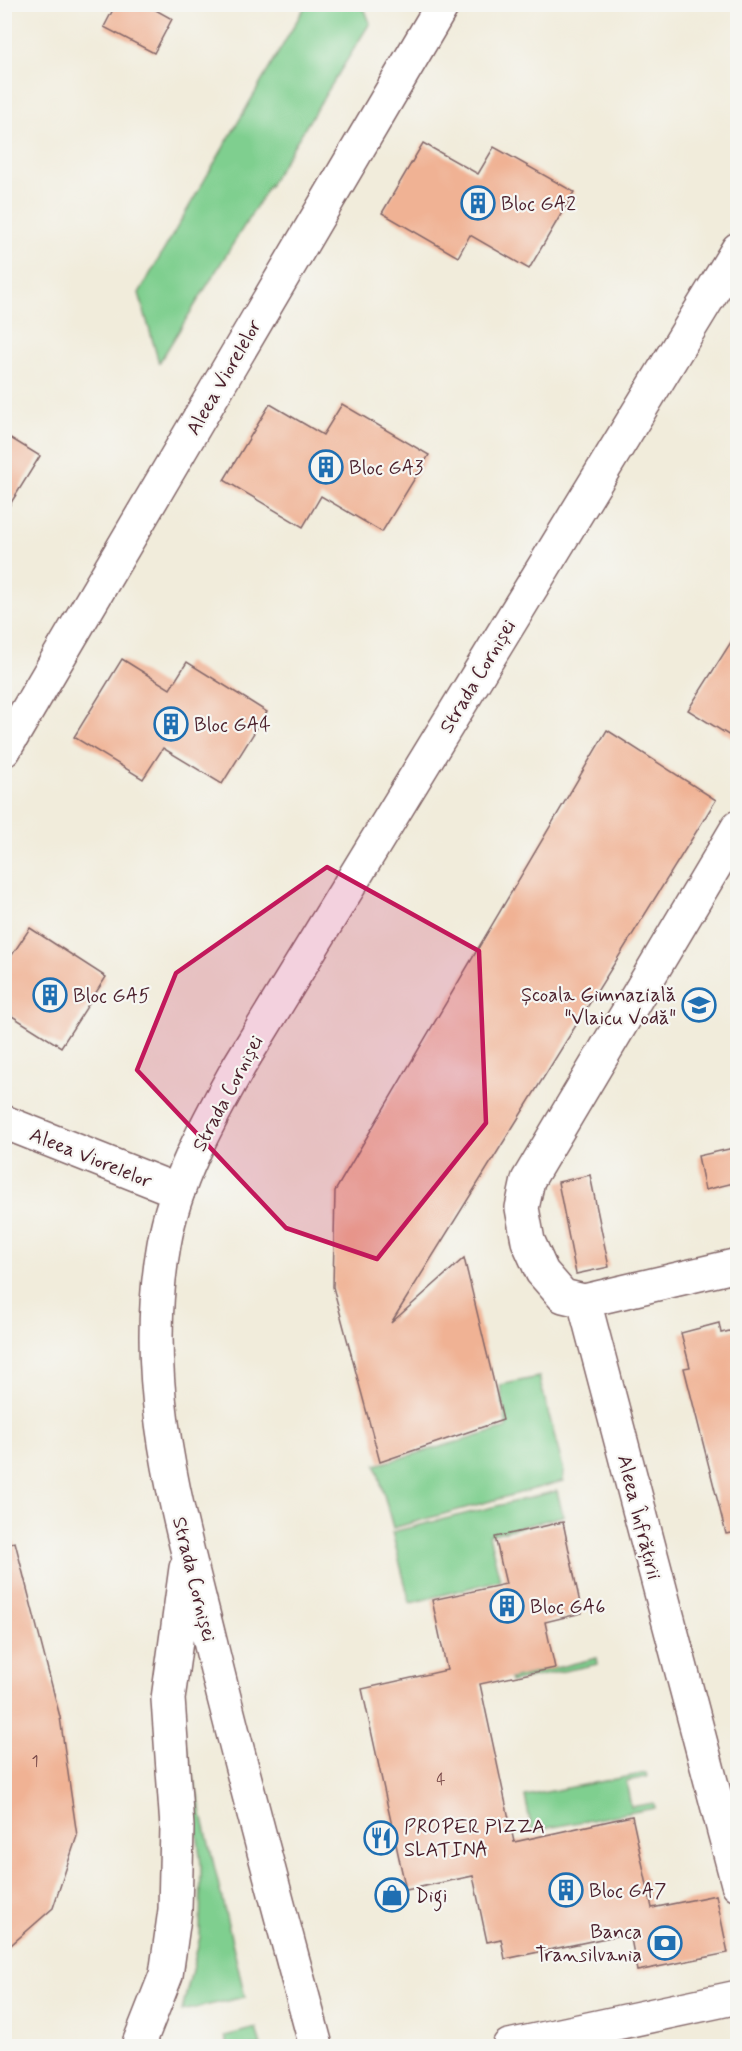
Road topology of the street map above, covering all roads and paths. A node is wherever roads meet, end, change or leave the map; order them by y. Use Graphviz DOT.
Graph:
graph roads {
  1 [pos="442,4"];
  2 [pos="738,249"];
  3 [pos="4,750"];
  4 [pos="738,827"];
  5 [pos="4,1122"];
  6 [pos="178,1191"];
  7 [pos="738,1266"];
  8 [pos="584,1301"];
  9 [pos="188,1551"];
  10 [pos="738,1884"];
  11 [pos="738,1997"];
  12 [pos="138,2046"];
  13 [pos="316,2046"];
  14 [pos="509,2046"];
  1 -- 3 [label="street, Aleea Viorelelor"];
  2 -- 6 [label="street, Strada Cornișei"];
  4 -- 8 [label="street"];
  5 -- 6 [label="street, Aleea Viorelelor"];
  6 -- 9 [label="street, Strada Cornișei"];
  7 -- 8 [label="street"];
  8 -- 10 [label="street, Aleea Înfrățirii"];
  9 -- 12 [label="street"];
  9 -- 13 [label="street, Strada Cornișei"];
  11 -- 14 [label="street"];
}
